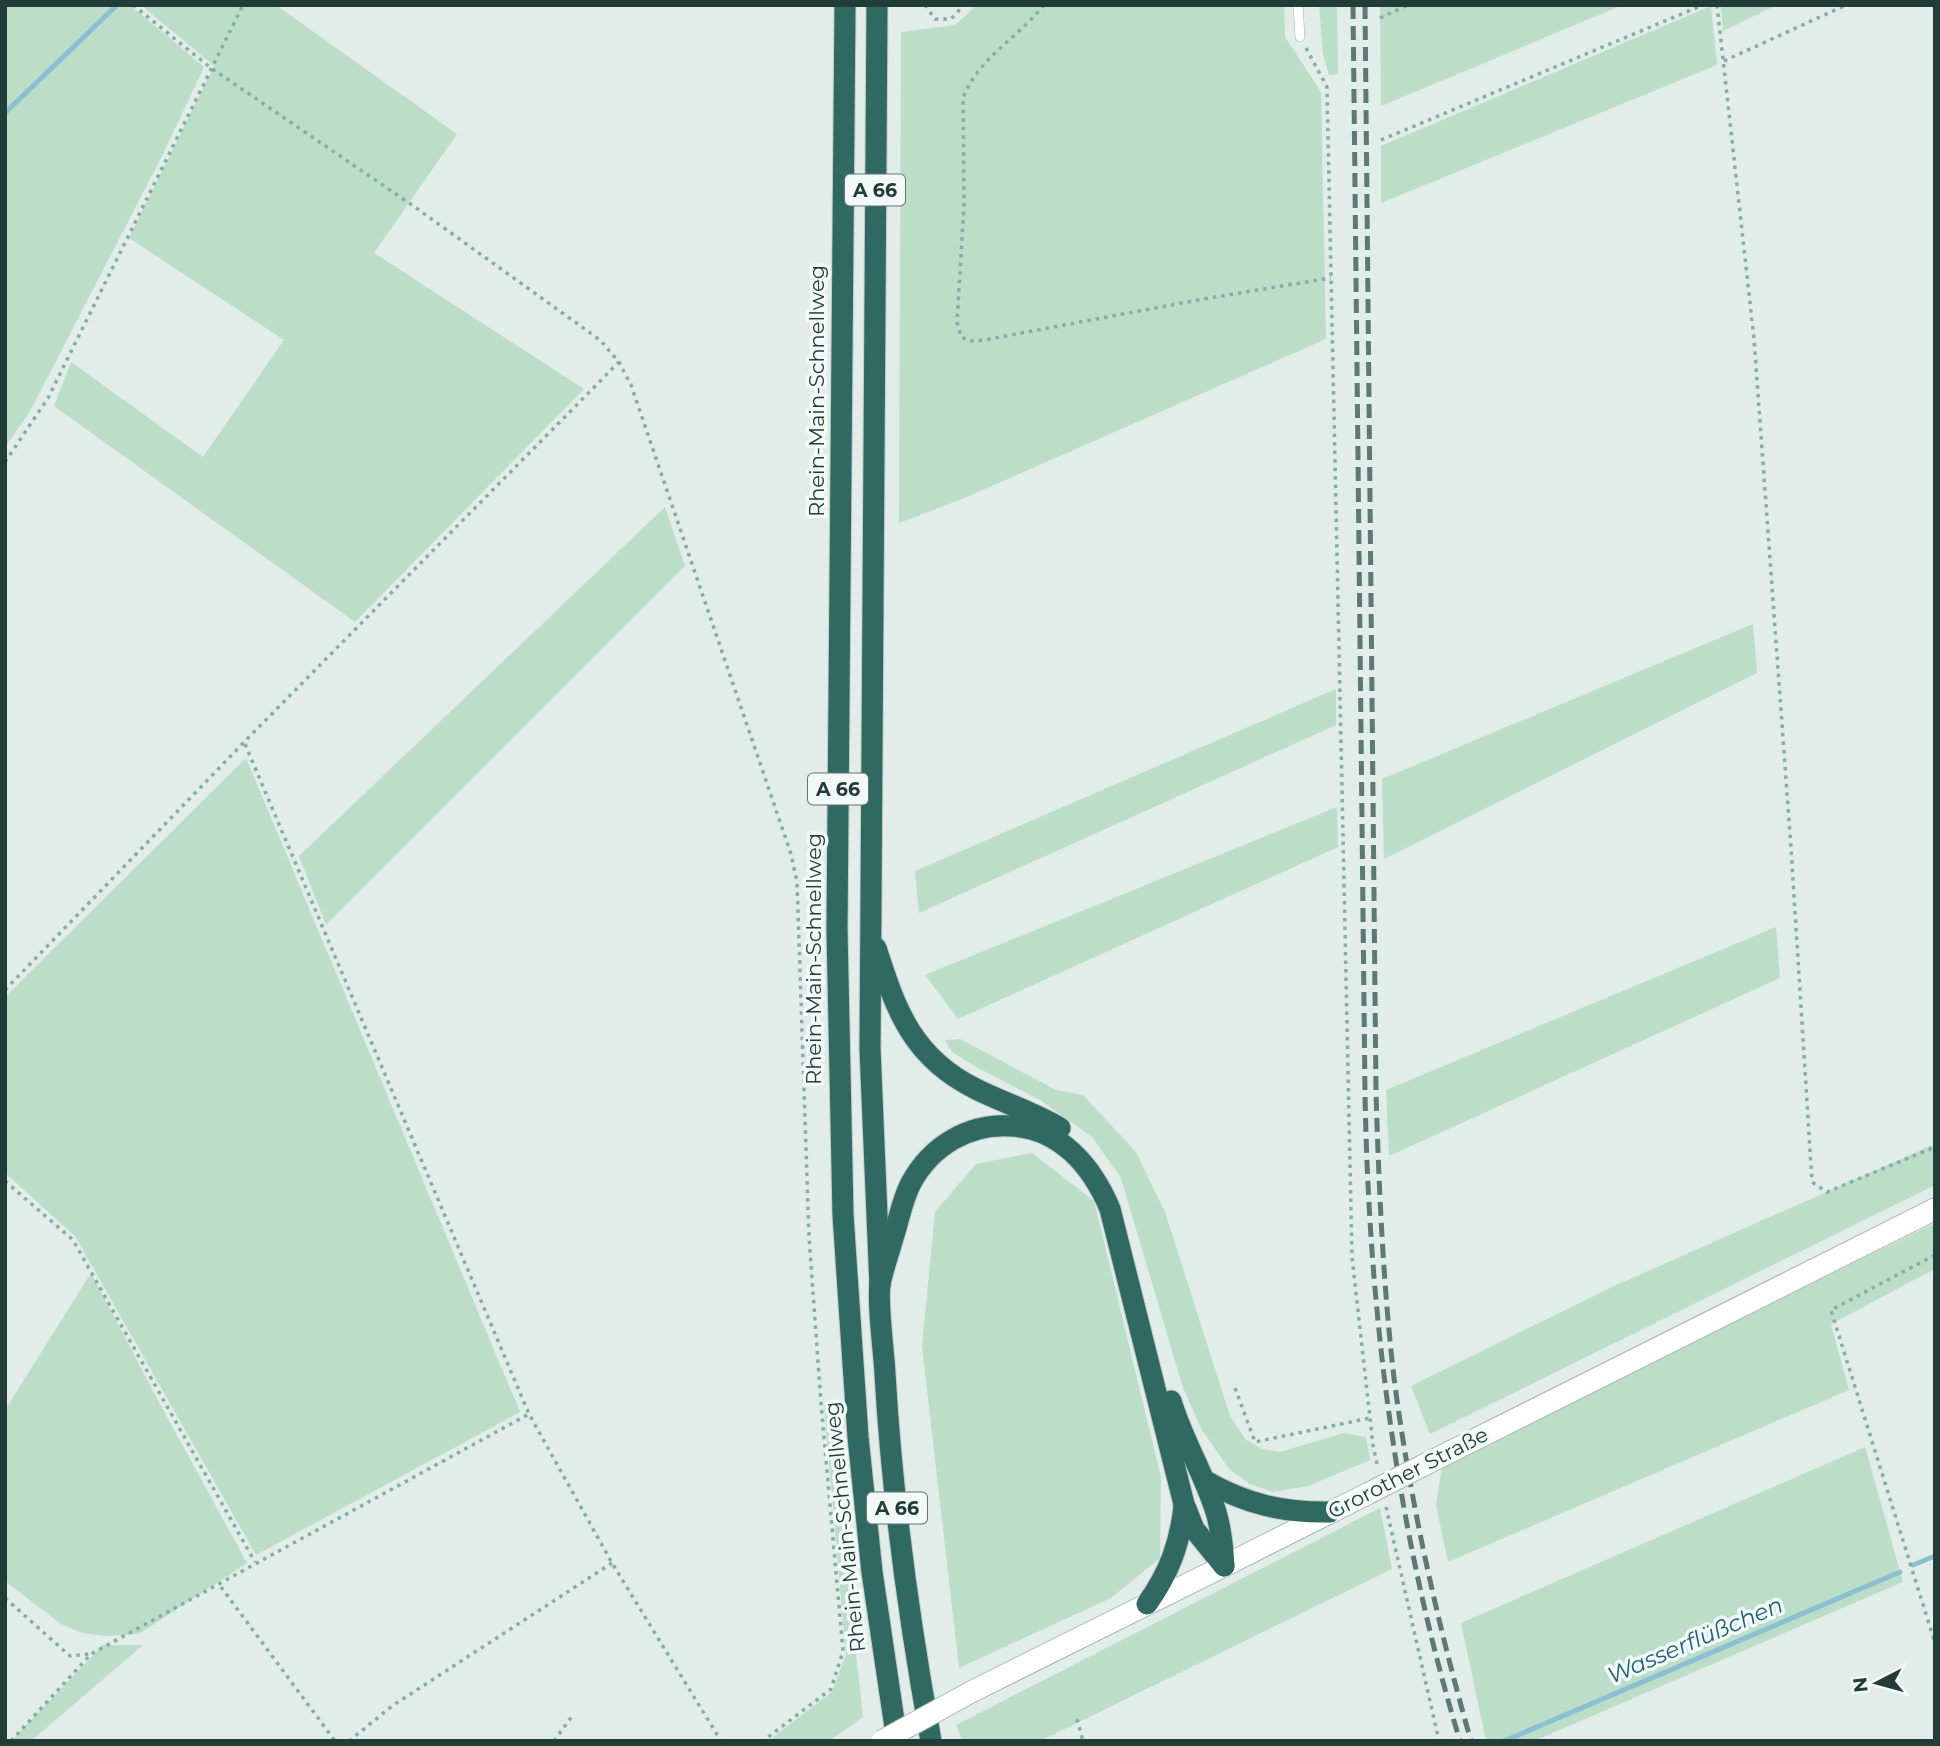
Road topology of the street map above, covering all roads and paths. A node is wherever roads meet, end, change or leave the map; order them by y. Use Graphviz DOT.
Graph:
graph roads {
  1 [pos="133,5"];
  2 [pos="243,5"];
  3 [pos="845,5"];
  4 [pos="877,5"];
  5 [pos="925,5"];
  6 [pos="964,5"];
  7 [pos="1044,5"];
  8 [pos="1298,5"];
  9 [pos="1408,5"];
  10 [pos="1703,5"];
  11 [pos="1717,5"];
  12 [pos="1846,5"];
  13 [pos="1380,18"];
  14 [pos="1300,37"];
  15 [pos="1723,61"];
  16 [pos="211,68"];
  17 [pos="1381,139"];
  18 [pos="1331,278"];
  19 [pos="619,362"];
  20 [pos="5,462"];
  21 [pos="245,744"];
  22 [pos="870,929"];
  23 [pos="5,990"];
  24 [pos="1935,1147"];
  25 [pos="5,1181"];
  26 [pos="1935,1209"];
  27 [pos="1935,1255"];
  28 [pos="880,1286"];
  29 [pos="1236,1388"];
  30 [pos="529,1414"];
  31 [pos="1370,1418"];
  32 [pos="1378,1469"];
  33 [pos="1204,1480"];
  34 [pos="1377,1499"];
  35 [pos="1184,1504"];
  36 [pos="1330,1512"];
  37 [pos="255,1562"];
  38 [pos="612,1563"];
  39 [pos="1224,1566"];
  40 [pos="221,1587"];
  41 [pos="5,1598"];
  42 [pos="1147,1604"];
  43 [pos="1935,1643"];
  44 [pos="91,1654"];
  45 [pos="573,1715"];
  46 [pos="1077,1719"];
  47 [pos="11,1741"];
  48 [pos="335,1741"];
  49 [pos="349,1741"];
  50 [pos="554,1741"];
  51 [pos="720,1741"];
  52 [pos="763,1741"];
  53 [pos="882,1741"];
  54 [pos="897,1741"];
  55 [pos="931,1741"];
  56 [pos="1083,1741"];
  57 [pos="1439,1741"];
  1 -- 16 [label="path"];
  2 -- 16 [label="path"];
  3 -- 54 [label="highway, Rhein-Main-Schnellweg / A 66"];
  4 -- 22 [label="highway, A 66"];
  5 -- 6 [label="path"];
  7 -- 18 [label="path"];
  8 -- 14 [label="lane"];
  9 -- 13 [label="path"];
  10 -- 17 [label="path"];
  11 -- 15 [label="path"];
  12 -- 15 [label="path"];
  14 -- 18 [label="path"];
  15 -- 24 [label="path"];
  16 -- 19 [label="path"];
  16 -- 20 [label="path"];
  18 -- 31 [label="path"];
  19 -- 21 [label="path"];
  19 -- 52 [label="path"];
  21 -- 23 [label="path"];
  21 -- 30 [label="path"];
  22 -- 28 [label="highway, A 66"];
  22 -- 33 [label="highway"];
  25 -- 37 [label="path"];
  26 -- 34 [label="street, Grorother Straße, bridge"];
  27 -- 43 [label="path"];
  28 -- 35 [label="highway"];
  28 -- 55 [label="highway, A 66"];
  29 -- 31 [label="path"];
  30 -- 37 [label="path"];
  30 -- 38 [label="path"];
  31 -- 32 [label="path"];
  33 -- 36 [label="highway"];
  33 -- 39 [label="highway"];
  34 -- 36 [label="street, Grorother Straße"];
  34 -- 57 [label="path"];
  35 -- 39 [label="highway"];
  35 -- 42 [label="highway"];
  36 -- 39 [label="street, Grorother Straße"];
  37 -- 44 [label="path"];
  38 -- 49 [label="path"];
  38 -- 51 [label="path"];
  39 -- 42 [label="street, Grorother Straße"];
  40 -- 48 [label="path"];
  41 -- 44 [label="path"];
  42 -- 53 [label="street, Grorother Straße, bridge"];
  44 -- 47 [label="path"];
  45 -- 50 [label="path"];
  46 -- 56 [label="path"];
}
